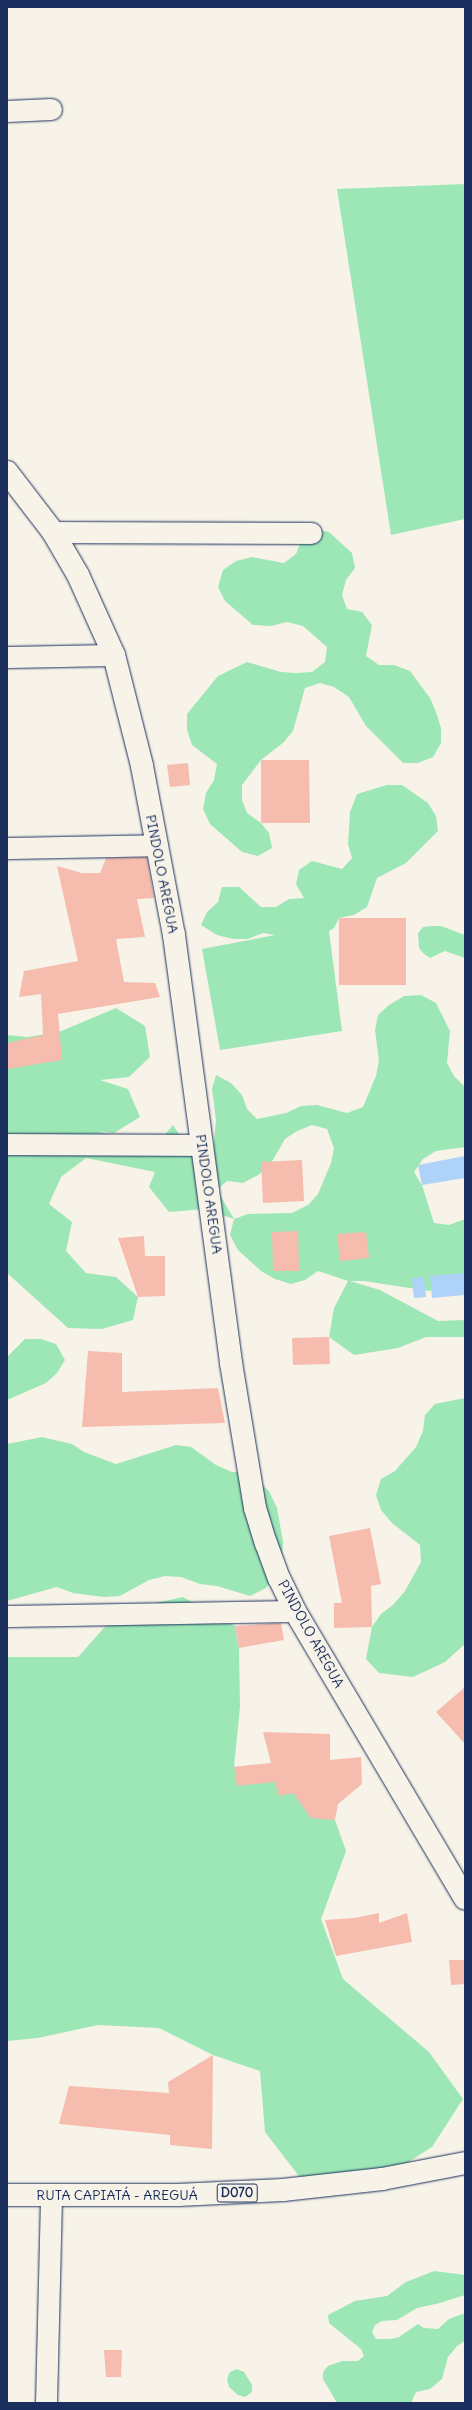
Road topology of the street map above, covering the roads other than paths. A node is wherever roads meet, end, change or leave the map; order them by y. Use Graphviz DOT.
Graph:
graph roads {
  1 [pos="50,109"];
  2 [pos="7,111"];
  3 [pos="7,472"];
  4 [pos="54,532"];
  5 [pos="311,533"];
  6 [pos="114,655"];
  7 [pos="7,657"];
  8 [pos="157,845"];
  9 [pos="7,848"];
  10 [pos="7,1144"];
  11 [pos="202,1145"];
  12 [pos="295,1611"];
  13 [pos="7,1616"];
  14 [pos="465,1898"];
  15 [pos="465,2163"];
  16 [pos="51,2194"];
  17 [pos="8,2195"];
  18 [pos="46,2403"];
  1 -- 2 [label="street"];
  3 -- 4 [label="main road, PINDOLO AREGUA"];
  4 -- 5 [label="street"];
  4 -- 6 [label="main road, PINDOLO AREGUA"];
  6 -- 7 [label="street"];
  6 -- 8 [label="main road, PINDOLO AREGUA"];
  8 -- 9 [label="street"];
  8 -- 11 [label="main road, PINDOLO AREGUA"];
  10 -- 11 [label="street"];
  11 -- 12 [label="main road, PINDOLO AREGUA"];
  12 -- 13 [label="street"];
  12 -- 14 [label="main road, PINDOLO AREGUA"];
  15 -- 16 [label="main road, RUTA CAPIATÁ - AREGUÁ / D070"];
  16 -- 17 [label="main road, RUTA CAPIATÁ - AREGUÁ / D070"];
  16 -- 18 [label="street"];
}
